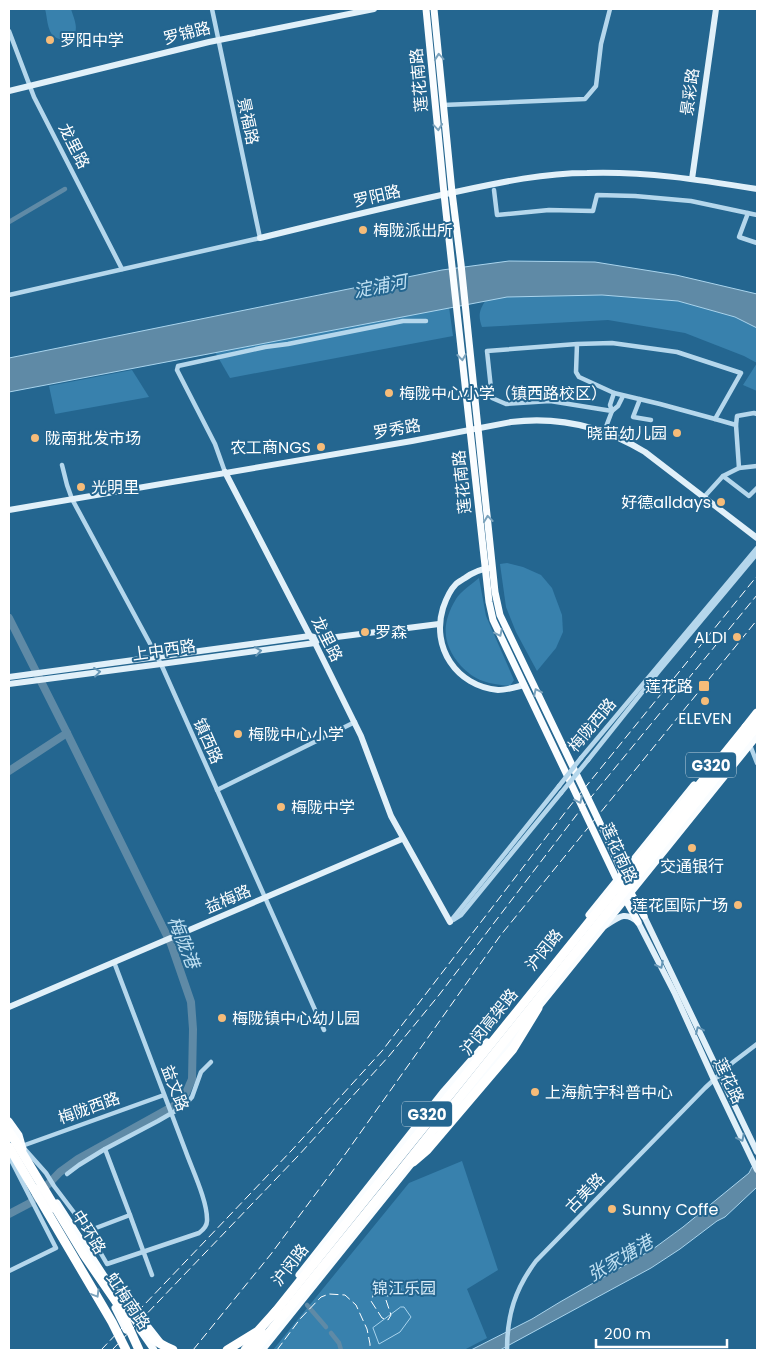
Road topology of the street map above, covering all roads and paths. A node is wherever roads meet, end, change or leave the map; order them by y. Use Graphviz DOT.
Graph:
graph roads {
  1 [pos="212,9"];
  2 [pos="374,9"];
  3 [pos="426,9"];
  4 [pos="434,9"];
  5 [pos="610,9"];
  6 [pos="716,9"];
  7 [pos="9,31"];
  8 [pos="218,40"];
  9 [pos="29,86"];
  10 [pos="9,91"];
  11 [pos="443,105"];
  12 [pos="692,179"];
  13 [pos="757,189"];
  14 [pos="494,190"];
  15 [pos="448,193"];
  16 [pos="748,213"];
  17 [pos="757,215"];
  18 [pos="260,238"];
  19 [pos="757,243"];
  20 [pos="122,269"];
  21 [pos="9,295"];
  22 [pos="426,321"];
  23 [pos="577,344"];
  24 [pos="614,394"];
  25 [pos="623,396"];
  26 [pos="640,399"];
  27 [pos="612,411"];
  28 [pos="757,414"];
  29 [pos="714,419"];
  30 [pos="651,420"];
  31 [pos="736,425"];
  32 [pos="478,428"];
  33 [pos="470,430"];
  34 [pos="604,432"];
  35 [pos="62,465"];
  36 [pos="757,466"];
  37 [pos="739,468"];
  38 [pos="225,472"];
  39 [pos="723,476"];
  40 [pos="757,488"];
  41 [pos="704,497"];
  42 [pos="72,499"];
  43 [pos="9,510"];
  44 [pos="757,538"];
  45 [pos="757,549"];
  46 [pos="489,568"];
  47 [pos="439,624"];
  48 [pos="310,636"];
  49 [pos="318,641"];
  50 [pos="157,658"];
  51 [pos="161,664"];
  52 [pos="48,675"];
  53 [pos="9,677"];
  54 [pos="9,684"];
  55 [pos="524,685"];
  56 [pos="757,707"];
  57 [pos="757,713"];
  58 [pos="355,722"];
  59 [pos="757,725"];
  60 [pos="737,734"];
  61 [pos="757,736"];
  62 [pos="757,742"];
  63 [pos="750,745"];
  64 [pos="757,763"];
  65 [pos="217,790"];
  66 [pos="402,839"];
  67 [pos="623,873"];
  68 [pos="618,880"];
  69 [pos="631,893"];
  70 [pos="265,898"];
  71 [pos="626,900"];
  72 [pos="644,916"];
  73 [pos="450,922"];
  74 [pos="638,922"];
  75 [pos="604,926"];
  76 [pos="114,962"];
  77 [pos="9,1007"];
  78 [pos="538,1008"];
  79 [pos="324,1030"];
  80 [pos="757,1044"];
  81 [pos="210,1062"];
  82 [pos="720,1074"];
  83 [pos="714,1080"];
  84 [pos="164,1095"];
  85 [pos="172,1114"];
  86 [pos="9,1121"];
  87 [pos="9,1132"];
  88 [pos="9,1141"];
  89 [pos="22,1146"];
  90 [pos="105,1149"];
  91 [pos="10,1150"];
  92 [pos="757,1152"];
  93 [pos="757,1170"];
  94 [pos="67,1174"];
  95 [pos="397,1175"];
  96 [pos="130,1214"];
  97 [pos="88,1231"];
  98 [pos="143,1251"];
  99 [pos="84,1255"];
  100 [pos="9,1271"];
  101 [pos="152,1275"];
  102 [pos="316,1282"];
  103 [pos="116,1295"];
  104 [pos="115,1308"];
  105 [pos="280,1313"];
  106 [pos="258,1331"];
  107 [pos="126,1350"];
  108 [pos="139,1350"];
  109 [pos="144,1350"];
  110 [pos="154,1350"];
  111 [pos="167,1350"];
  112 [pos="173,1350"];
  113 [pos="228,1350"];
  114 [pos="240,1350"];
  115 [pos="245,1350"];
  116 [pos="251,1350"];
  117 [pos="255,1350"];
  118 [pos="262,1350"];
  119 [pos="507,1350"];
  1 -- 8 [label="street, 景福路"];
  2 -- 8 [label="street, 罗锦路"];
  3 -- 15 [label="main road, 莲花南路, one-way"];
  11 -- 4 [label="main road, 莲花南路, one-way"];
  5 -- 11 [label="street"];
  6 -- 12 [label="street, 景彩路"];
  7 -- 9 [label="street, 龙里路"];
  8 -- 9 [label="street, 罗锦路"];
  8 -- 18 [label="street, 景福路"];
  9 -- 10 [label="street, 罗锦路"];
  9 -- 20 [label="street, 龙里路"];
  11 -- 15 [label="main road, 莲花南路"];
  12 -- 13 [label="street, 罗阳路"];
  12 -- 15 [label="street, 罗阳路"];
  14 -- 16 [label="street"];
  15 -- 18 [label="street, 罗阳路"];
  15 -- 32 [label="main road, 莲花南路"];
  15 -- 33 [label="main road, 莲花南路, one-way"];
  16 -- 17 [label="street"];
  16 -- 19 [label="street"];
  18 -- 20 [label="street, 罗阳路"];
  20 -- 21 [label="street, 罗阳路"];
  22 -- 38 [label="street, 龙里路"];
  23 -- 24 [label="street"];
  23 -- 27 [label="street"];
  23 -- 29 [label="street"];
  24 -- 25 [label="street"];
  24 -- 27 [label="street"];
  25 -- 26 [label="street"];
  25 -- 27 [label="street"];
  26 -- 29 [label="street"];
  26 -- 30 [label="street"];
  27 -- 34 [label="street"];
  28 -- 31 [label="street"];
  29 -- 31 [label="street"];
  31 -- 37 [label="street"];
  32 -- 33 [label="street, 罗秀路"];
  32 -- 34 [label="street, 罗秀路"];
  46 -- 32 [label="main road, 莲花南路, one-way"];
  33 -- 38 [label="street, 罗秀路"];
  33 -- 46 [label="main road, 莲花南路"];
  34 -- 41 [label="street, 罗秀路"];
  35 -- 42 [label="street, 镇西路"];
  36 -- 37 [label="street"];
  37 -- 39 [label="street"];
  38 -- 42 [label="street, 罗秀路"];
  38 -- 48 [label="street, 龙里路"];
  39 -- 40 [label="street"];
  39 -- 41 [label="street"];
  41 -- 44 [label="street, 罗秀路"];
  42 -- 43 [label="street, 罗秀路"];
  42 -- 50 [label="street, 镇西路"];
  45 -- 73 [label="street, 梅陇西路, bridge"];
  45 -- 73 [label="street, bridge"];
  46 -- 47 [label="street"];
  46 -- 55 [label="main road, 莲花南路, one-way"];
  67 -- 46 [label="main road, 莲花南路, one-way"];
  47 -- 49 [label="street, 上中西路"];
  47 -- 55 [label="street"];
  48 -- 49 [label="street, 上中西路"];
  48 -- 50 [label="street, 上中西路"];
  51 -- 49 [label="street, 上中西路, one-way"];
  49 -- 58 [label="street, 龙里路"];
  50 -- 51 [label="street, 镇西路"];
  50 -- 52 [label="street, 上中西路"];
  52 -- 51 [label="street, 上中西路, one-way"];
  51 -- 65 [label="street, 镇西路"];
  52 -- 53 [label="street, 上中西路"];
  52 -- 54 [label="street, 上中西路"];
  55 -- 68 [label="main road, 莲花南路, one-way"];
  56 -- 60 [label="main road, 沪闵路 / G320"];
  57 -- 105 [label="highway, 沪闵高架路, bridge"];
  58 -- 65 [label="street"];
  58 -- 66 [label="street, 龙里路"];
  59 -- 95 [label="highway, 沪闵高架路, bridge"];
  60 -- 63 [label="street"];
  60 -- 67 [label="main road, 沪闵路 / G320"];
  61 -- 63 [label="main road, 沪闵路 / G320"];
  62 -- 63 [label="main road, 沪闵路 / G320"];
  63 -- 64 [label="street"];
  63 -- 69 [label="main road, 沪闵路 / G320"];
  65 -- 70 [label="street, 镇西路"];
  66 -- 70 [label="street, 益梅路"];
  66 -- 73 [label="street, 龙里路"];
  67 -- 68 [label="main road, 沪闵路 / G320"];
  67 -- 69 [label="main road, 莲花南路"];
  68 -- 71 [label="main road, 莲花南路"];
  68 -- 114 [label="main road, 沪闵路 / G320"];
  69 -- 71 [label="main road, 沪闵路 / G320"];
  69 -- 72 [label="main road, 莲花南路"];
  70 -- 76 [label="street, 益梅路"];
  70 -- 79 [label="street, 镇西路"];
  71 -- 74 [label="main road, 莲花南路"];
  71 -- 75 [label="main road, 沪闵路 / G320"];
  82 -- 72 [label="street, 莲花路, one-way"];
  74 -- 75 [label="street"];
  74 -- 83 [label="street, 莲花路, one-way"];
  75 -- 78 [label="main road, 沪闵路 / G320"];
  76 -- 77 [label="street, 益梅路"];
  76 -- 84 [label="street, 益文路"];
  78 -- 95 [label="highway, bridge"];
  78 -- 102 [label="main road, 沪闵路 / G320"];
  80 -- 82 [label="street, 古美路"];
  81 -- 85 [label="street"];
  82 -- 83 [label="street, 古美路"];
  82 -- 92 [label="street, 莲花路"];
  83 -- 93 [label="street, 莲花路, one-way"];
  83 -- 119 [label="street, 古美路"];
  84 -- 85 [label="street, 益文路"];
  84 -- 89 [label="street, 梅陇西路"];
  85 -- 90 [label="street"];
  85 -- 98 [label="street, 益文路"];
  86 -- 89 [label="main road, 虹梅南路"];
  87 -- 89 [label="main road, 虹梅南路"];
  87 -- 99 [label="highway, 中环路, bridge"];
  88 -- 91 [label="main road, 虹梅南路"];
  89 -- 97 [label="street"];
  89 -- 103 [label="main road, 虹梅南路, bridge"];
  90 -- 94 [label="street"];
  90 -- 96 [label="street"];
  91 -- 100 [label="street"];
  91 -- 104 [label="main road, 虹梅南路, bridge"];
  91 -- 107 [label="highway, 中环路, one-way, bridge"];
  95 -- 105 [label="highway, 沪闵高架路, bridge"];
  96 -- 97 [label="street"];
  96 -- 98 [label="street"];
  97 -- 98 [label="street"];
  98 -- 101 [label="street"];
  99 -- 108 [label="highway, 中环路, bridge"];
  99 -- 112 [label="highway, bridge"];
  102 -- 105 [label="main road, 沪闵路"];
  102 -- 118 [label="main road, 沪闵路 / G320"];
  103 -- 110 [label="main road, 虹梅南路, bridge"];
  103 -- 111 [label="main road, bridge"];
  104 -- 108 [label="main road, bridge"];
  104 -- 109 [label="main road, 虹梅南路, bridge"];
  105 -- 106 [label="highway, bridge"];
  105 -- 115 [label="highway, 沪闵高架路, bridge"];
  105 -- 116 [label="main road, 沪闵路, bridge"];
  105 -- 117 [label="highway, 沪闵高架路, bridge"];
  105 -- 118 [label="highway, bridge"];
  106 -- 113 [label="highway, bridge"];
  106 -- 114 [label="highway, bridge"];
}
